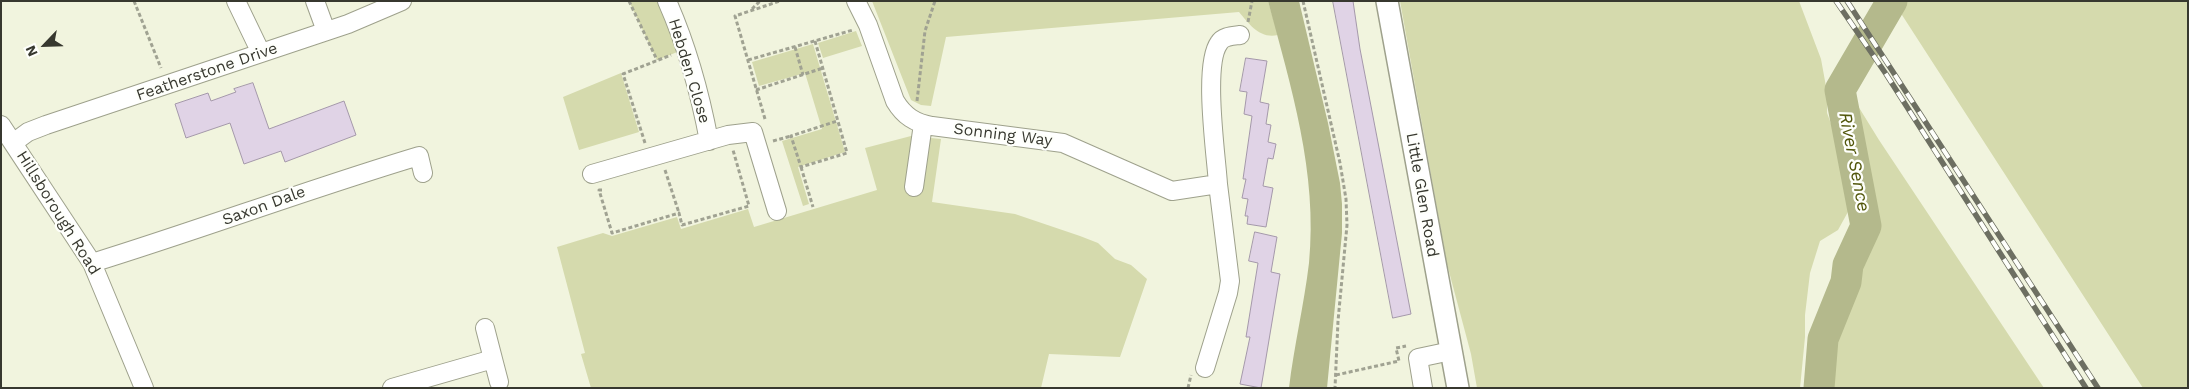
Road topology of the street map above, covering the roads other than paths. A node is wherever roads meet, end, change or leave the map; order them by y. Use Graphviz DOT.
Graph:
graph roads {
  1 [pos="236,1"];
  2 [pos="315,1"];
  3 [pos="402,1"];
  4 [pos="667,1"];
  5 [pos="856,1"];
  6 [pos="1387,1"];
  7 [pos="326,31"];
  8 [pos="1240,35"];
  9 [pos="261,54"];
  10 [pos="919,123"];
  11 [pos="1,125"];
  12 [pos="709,141"];
  13 [pos="13,143"];
  14 [pos="423,172"];
  15 [pos="592,174"];
  16 [pos="1218,184"];
  17 [pos="914,187"];
  18 [pos="777,211"];
  19 [pos="92,263"];
  20 [pos="485,328"];
  21 [pos="1451,351"];
  22 [pos="493,360"];
  23 [pos="1205,368"];
  24 [pos="499,382"];
  25 [pos="144,388"];
  26 [pos="392,388"];
  27 [pos="1424,388"];
  28 [pos="1458,388"];
  1 -- 9 [label="street"];
  2 -- 7 [label="street"];
  3 -- 7 [label="street, Featherstone Drive"];
  4 -- 12 [label="street, Hebden Close"];
  5 -- 10 [label="street"];
  6 -- 21 [label="main road, Little Glen Road"];
  7 -- 9 [label="street, Featherstone Drive"];
  8 -- 16 [label="street"];
  9 -- 13 [label="street, Featherstone Drive"];
  10 -- 16 [label="street, Sonning Way"];
  10 -- 17 [label="street"];
  11 -- 13 [label="street, Hillsborough Road"];
  12 -- 15 [label="street, Hebden Close"];
  12 -- 18 [label="street, Hebden Close"];
  13 -- 19 [label="street, Hillsborough Road"];
  14 -- 19 [label="street, Saxon Dale"];
  16 -- 23 [label="street"];
  19 -- 25 [label="street, Hillsborough Road"];
  20 -- 22 [label="street"];
  21 -- 27 [label="street"];
  21 -- 28 [label="main road, Little Glen Road"];
  22 -- 24 [label="street"];
  22 -- 26 [label="street"];
}
